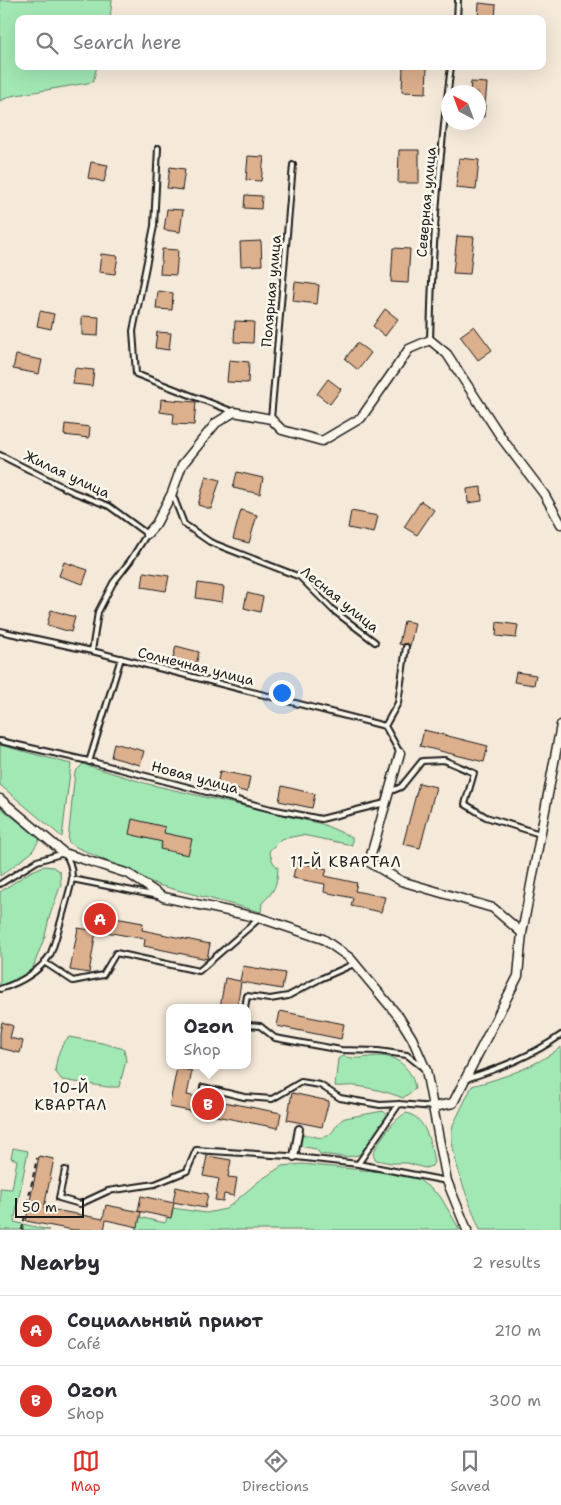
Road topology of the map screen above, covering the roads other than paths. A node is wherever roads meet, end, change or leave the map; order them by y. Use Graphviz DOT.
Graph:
graph roads {
  1 [pos="458,0"];
  2 [pos="457,15"];
  3 [pos="451,70"];
  4 [pos="158,148"];
  5 [pos="293,165"];
  6 [pos="430,340"];
  7 [pos="234,412"];
  8 [pos="271,419"];
  9 [pos="0,455"];
  10 [pos="172,493"];
  11 [pos="561,524"];
  12 [pos="147,534"];
  13 [pos="0,631"];
  14 [pos="376,642"];
  15 [pos="406,647"];
  16 [pos="92,651"];
  17 [pos="120,658"];
  18 [pos="385,726"];
  19 [pos="561,726"];
  20 [pos="0,741"];
  21 [pos="400,753"];
  22 [pos="89,762"];
  23 [pos="388,792"];
  24 [pos="0,799"];
  25 [pos="385,803"];
  26 [pos="540,834"];
  27 [pos="64,853"];
  28 [pos="72,879"];
  29 [pos="0,884"];
  30 [pos="163,897"];
  31 [pos="260,918"];
  32 [pos="522,933"];
  33 [pos="44,962"];
  34 [pos="356,963"];
  35 [pos="0,989"];
  36 [pos="246,1004"];
  37 [pos="251,1025"];
  38 [pos="561,1035"];
  39 [pos="426,1070"];
  40 [pos="466,1079"];
  41 [pos="203,1087"];
  42 [pos="400,1104"];
  43 [pos="434,1108"];
  44 [pos="299,1129"];
  45 [pos="294,1157"];
  46 [pos="358,1164"];
  47 [pos="65,1170"];
  48 [pos="447,1182"];
  49 [pos="467,1230"];
  1 -- 2 [label="lane"];
  3 -- 6 [label="lane, Северная улица"];
  4 -- 7 [label="lane"];
  5 -- 8 [label="lane, Полярная улица"];
  6 -- 8 [label="street"];
  6 -- 11 [label="street"];
  7 -- 8 [label="street"];
  7 -- 10 [label="street"];
  9 -- 12 [label="lane, Жилая улица"];
  10 -- 12 [label="street"];
  10 -- 14 [label="lane, Лесная улица"];
  12 -- 16 [label="lane"];
  13 -- 16 [label="lane, Солнечная улица"];
  15 -- 18 [label="lane"];
  16 -- 17 [label="lane, Солнечная улица"];
  17 -- 18 [label="lane, Солнечная улица"];
  17 -- 22 [label="lane"];
  18 -- 21 [label="lane"];
  19 -- 26 [label="street"];
  20 -- 22 [label="lane, Новая улица"];
  21 -- 23 [label="street"];
  22 -- 25 [label="lane, Новая улица"];
  23 -- 25 [label="street"];
  23 -- 26 [label="lane"];
  24 -- 27 [label="street"];
  25 -- 32 [label="street"];
  26 -- 32 [label="street"];
  27 -- 28 [label="lane"];
  27 -- 29 [label="lane"];
  27 -- 30 [label="street"];
  28 -- 30 [label="lane"];
  28 -- 33 [label="lane"];
  30 -- 31 [label="street"];
  31 -- 33 [label="lane"];
  31 -- 34 [label="street"];
  32 -- 40 [label="street"];
  33 -- 35 [label="lane"];
  34 -- 36 [label="lane"];
  34 -- 39 [label="street"];
  37 -- 39 [label="lane"];
  38 -- 40 [label="lane"];
  39 -- 43 [label="street"];
  40 -- 43 [label="street"];
  41 -- 42 [label="lane"];
  42 -- 43 [label="lane"];
  42 -- 46 [label="lane"];
  43 -- 48 [label="street"];
  44 -- 45 [label="street"];
  45 -- 46 [label="lane"];
  45 -- 47 [label="lane"];
  46 -- 48 [label="lane"];
  48 -- 49 [label="street"];
}
